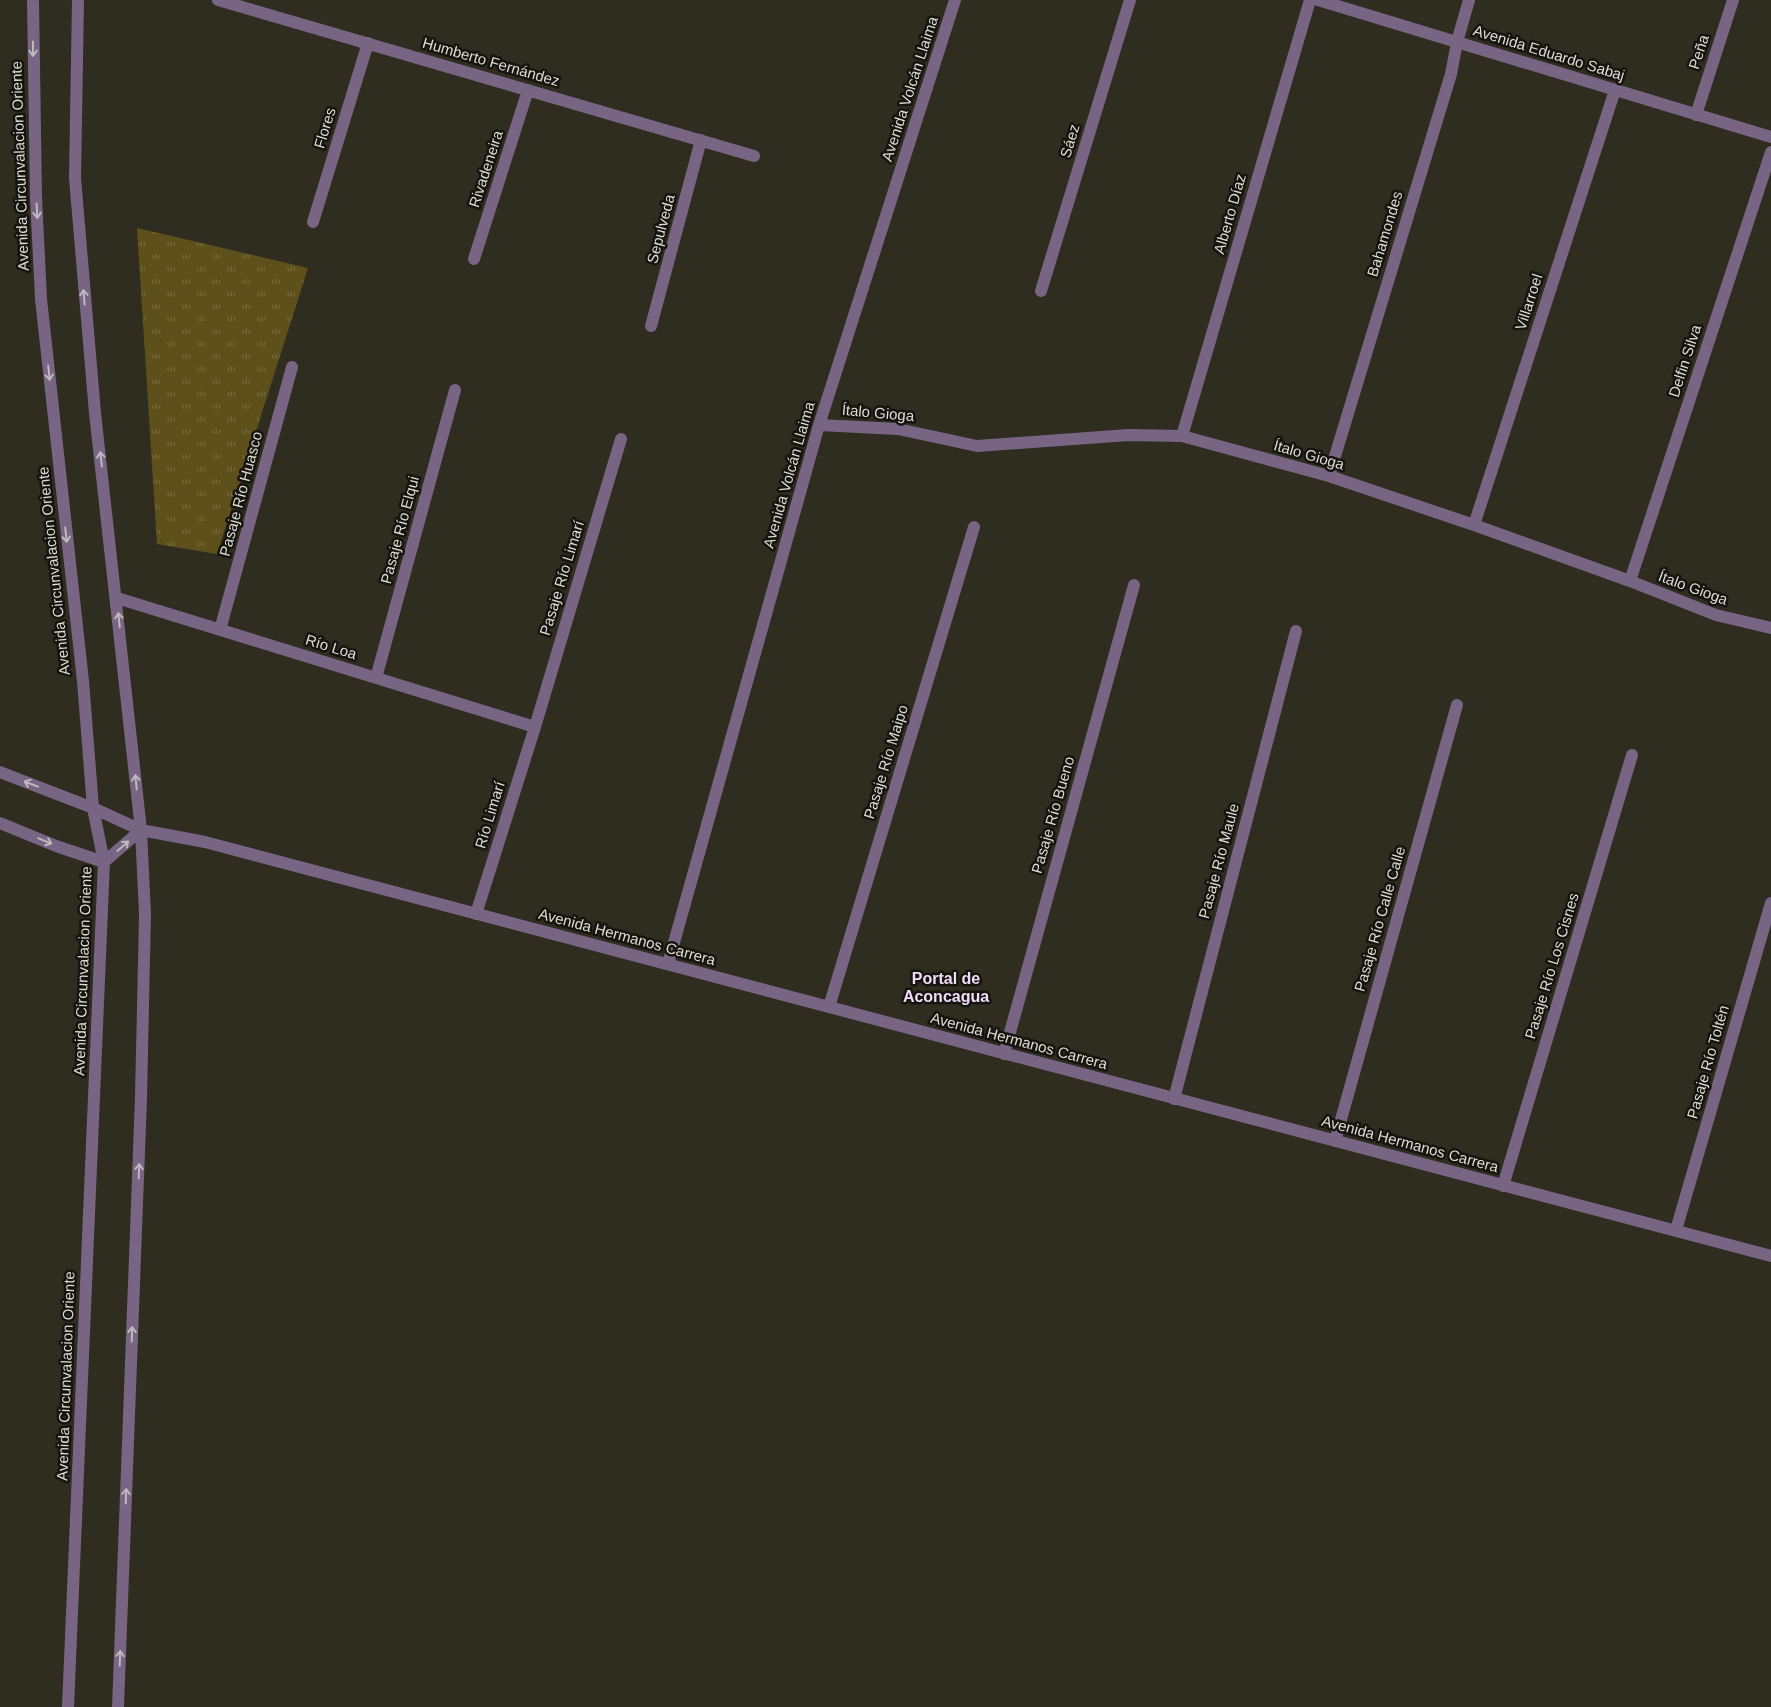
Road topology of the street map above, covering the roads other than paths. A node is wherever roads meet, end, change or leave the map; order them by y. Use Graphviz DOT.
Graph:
graph roads {
  1 [pos="33,0"];
  2 [pos="78,0"];
  3 [pos="218,0"];
  4 [pos="955,0"];
  5 [pos="1130,0"];
  6 [pos="1310,0"];
  7 [pos="1318,0"];
  8 [pos="1469,0"];
  9 [pos="1733,0"];
  10 [pos="1457,42"];
  11 [pos="368,43"];
  12 [pos="528,90"];
  13 [pos="1615,90"];
  14 [pos="1696,115"];
  15 [pos="1771,137"];
  16 [pos="701,140"];
  17 [pos="1771,152"];
  18 [pos="754,156"];
  19 [pos="313,222"];
  20 [pos="474,259"];
  21 [pos="1041,291"];
  22 [pos="651,326"];
  23 [pos="292,368"];
  24 [pos="455,390"];
  25 [pos="819,425"];
  26 [pos="1182,436"];
  27 [pos="621,439"];
  28 [pos="1329,476"];
  29 [pos="1474,525"];
  30 [pos="974,527"];
  31 [pos="1630,581"];
  32 [pos="1134,584"];
  33 [pos="117,598"];
  34 [pos="1771,628"];
  35 [pos="220,630"];
  36 [pos="1296,631"];
  37 [pos="376,678"];
  38 [pos="1457,705"];
  39 [pos="535,726"];
  40 [pos="1632,756"];
  41 [pos="0,772"];
  42 [pos="93,808"];
  43 [pos="0,823"];
  44 [pos="141,830"];
  45 [pos="104,862"];
  46 [pos="1771,903"];
  47 [pos="476,914"];
  48 [pos="668,964"];
  49 [pos="829,1007"];
  50 [pos="1004,1054"];
  51 [pos="1174,1099"];
  52 [pos="1335,1141"];
  53 [pos="1503,1186"];
  54 [pos="1676,1230"];
  55 [pos="1771,1256"];
  56 [pos="68,1707"];
  57 [pos="118,1707"];
  1 -- 42 [label="street, Avenida Circunvalacion Oriente, one-way"];
  33 -- 2 [label="street, one-way"];
  3 -- 11 [label="street, Humberto Fernández"];
  4 -- 25 [label="street, Avenida Volcán Llaima"];
  5 -- 21 [label="street, Sáez"];
  6 -- 26 [label="street, Alberto Díaz"];
  7 -- 10 [label="street, Avenida Eduardo Sabaj"];
  8 -- 10 [label="street, Bahamondes"];
  9 -- 14 [label="street, Peña"];
  10 -- 13 [label="street, Avenida Eduardo Sabaj"];
  10 -- 28 [label="street, Bahamondes"];
  11 -- 12 [label="street, Humberto Fernández"];
  11 -- 19 [label="street, Flores"];
  12 -- 16 [label="street, Humberto Fernández"];
  12 -- 20 [label="street, Rivadeneira"];
  13 -- 14 [label="street, Avenida Eduardo Sabaj"];
  13 -- 29 [label="street, Villarroel"];
  14 -- 15 [label="street, Avenida Eduardo Sabaj"];
  16 -- 18 [label="street, Humberto Fernández"];
  16 -- 22 [label="street, Sepulveda"];
  17 -- 31 [label="street, Delfin Silva"];
  23 -- 35 [label="street, Pasaje Río Huasco"];
  24 -- 37 [label="street, Pasaje Río Elqui"];
  25 -- 26 [label="street, Ítalo Gioga"];
  25 -- 48 [label="street, Avenida Volcán Llaima"];
  26 -- 28 [label="street, Ítalo Gioga"];
  27 -- 39 [label="street, Pasaje Río Limarí"];
  28 -- 29 [label="street, Ítalo Gioga"];
  29 -- 31 [label="street, Ítalo Gioga"];
  30 -- 49 [label="street, Pasaje Río Maipo"];
  31 -- 34 [label="street, Ítalo Gioga"];
  32 -- 50 [label="street, Pasaje Río Bueno"];
  33 -- 35 [label="street, Río Loa"];
  44 -- 33 [label="street, one-way"];
  35 -- 37 [label="street, Río Loa"];
  36 -- 51 [label="street, Pasaje Río Maule"];
  37 -- 39 [label="street, Río Loa"];
  38 -- 52 [label="street, Pasaje Río Calle Calle"];
  39 -- 47 [label="street, Río Limarí"];
  40 -- 53 [label="street, Pasaje Río Los Cisnes"];
  42 -- 41 [label="street, Avenida Hermanos Carrera, one-way"];
  42 -- 44 [label="street, Avenida Hermanos Carrera"];
  42 -- 45 [label="street, Avenida Circunvalacion Oriente"];
  43 -- 45 [label="street, one-way"];
  45 -- 44 [label="street, one-way"];
  44 -- 47 [label="street, Avenida Hermanos Carrera"];
  57 -- 44 [label="street, one-way"];
  45 -- 56 [label="street, Avenida Circunvalacion Oriente"];
  46 -- 54 [label="street, Pasaje Río Toltén"];
  47 -- 48 [label="street, Avenida Hermanos Carrera"];
  48 -- 49 [label="street, Avenida Hermanos Carrera"];
  49 -- 50 [label="street, Avenida Hermanos Carrera"];
  50 -- 51 [label="street, Avenida Hermanos Carrera"];
  51 -- 52 [label="street, Avenida Hermanos Carrera"];
  52 -- 53 [label="street, Avenida Hermanos Carrera"];
  53 -- 54 [label="street, Avenida Hermanos Carrera"];
  54 -- 55 [label="street, Avenida Hermanos Carrera"];
}
